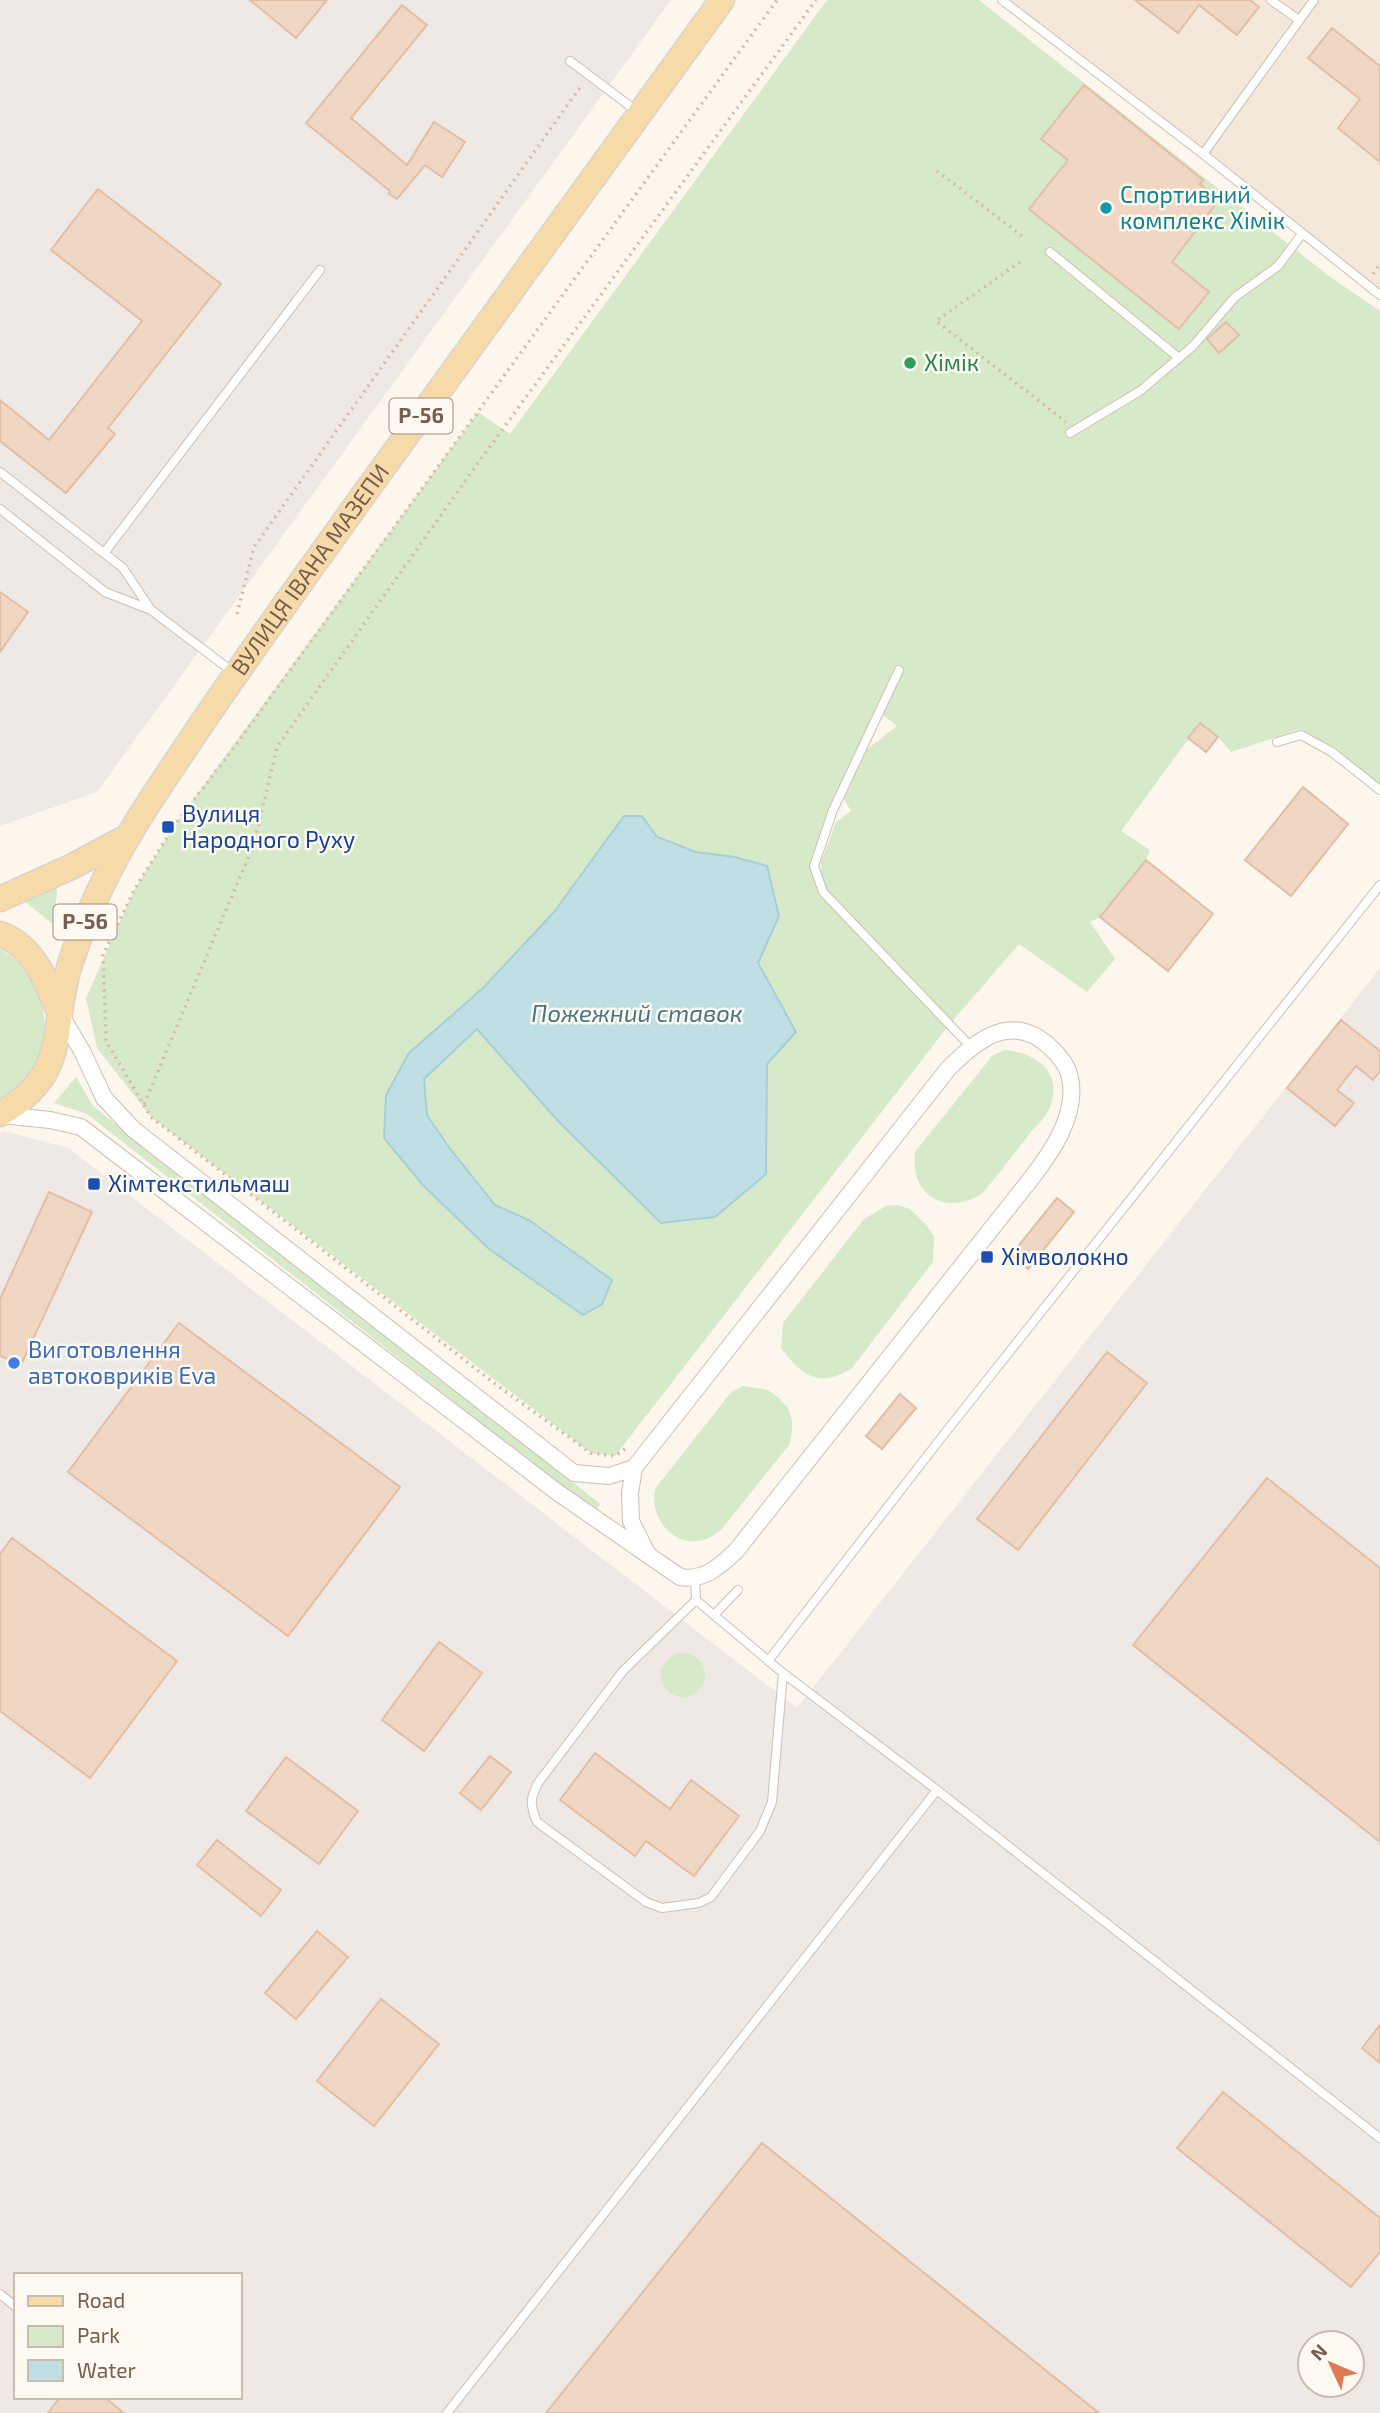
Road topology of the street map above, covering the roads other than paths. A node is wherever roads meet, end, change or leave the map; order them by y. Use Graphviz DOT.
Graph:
graph roads {
  1 [pos="722,0"];
  2 [pos="1002,0"];
  3 [pos="1271,0"];
  4 [pos="1314,0"];
  5 [pos="1299,20"];
  6 [pos="570,61"];
  7 [pos="640,114"];
  8 [pos="1203,154"];
  9 [pos="1302,234"];
  10 [pos="1050,251"];
  11 [pos="320,270"];
  12 [pos="1380,295"];
  13 [pos="1179,358"];
  14 [pos="1073,432"];
  15 [pos="0,473"];
  16 [pos="0,509"];
  17 [pos="104,553"];
  18 [pos="151,610"];
  19 [pos="899,670"];
  20 [pos="235,673"];
  21 [pos="1277,742"];
  22 [pos="1380,790"];
  23 [pos="127,837"];
  24 [pos="1380,885"];
  25 [pos="0,899"];
  26 [pos="0,934"];
  27 [pos="60,1013"];
  28 [pos="971,1047"];
  29 [pos="0,1115"];
  30 [pos="634,1468"];
  31 [pos="647,1554"];
  32 [pos="695,1579"];
  33 [pos="738,1590"];
  34 [pos="696,1600"];
  35 [pos="714,1615"];
  36 [pos="768,1661"];
  37 [pos="783,1673"];
  38 [pos="937,1790"];
  39 [pos="1380,2138"];
  40 [pos="0,2294"];
  41 [pos="14,2305"];
  42 [pos="447,2413"];
  1 -- 7 [label="main road, ВУЛИЦЯ ІВАНА МАЗЕПИ / Р-56"];
  2 -- 8 [label="lane"];
  3 -- 5 [label="lane"];
  4 -- 5 [label="lane"];
  5 -- 8 [label="lane"];
  6 -- 7 [label="lane"];
  7 -- 20 [label="main road, ВУЛИЦЯ ІВАНА МАЗЕПИ / Р-56"];
  8 -- 9 [label="lane"];
  9 -- 12 [label="lane"];
  9 -- 13 [label="lane"];
  10 -- 13 [label="lane"];
  11 -- 17 [label="lane"];
  13 -- 14 [label="lane"];
  15 -- 17 [label="lane"];
  16 -- 18 [label="lane"];
  17 -- 18 [label="lane"];
  18 -- 20 [label="lane"];
  19 -- 28 [label="lane"];
  20 -- 23 [label="main road, ВУЛИЦЯ ІВАНА МАЗЕПИ / Р-56"];
  21 -- 22 [label="lane"];
  23 -- 25 [label="main road, ВУЛИЦЯ ІВАНА МАЗЕПИ / Р-56"];
  23 -- 27 [label="main road, ВУЛИЦЯ ІВАНА МАЗЕПИ / Р-56"];
  24 -- 36 [label="lane"];
  26 -- 27 [label="main road"];
  27 -- 29 [label="main road, Р-56"];
  27 -- 30 [label="street"];
  28 -- 30 [label="street"];
  28 -- 32 [label="street"];
  29 -- 31 [label="street"];
  30 -- 31 [label="street"];
  31 -- 32 [label="street"];
  32 -- 34 [label="lane"];
  33 -- 35 [label="lane"];
  34 -- 35 [label="lane"];
  34 -- 37 [label="lane"];
  35 -- 36 [label="lane"];
  36 -- 37 [label="lane"];
  37 -- 38 [label="lane"];
  38 -- 39 [label="lane"];
  38 -- 42 [label="lane"];
  40 -- 41 [label="lane"];
}
